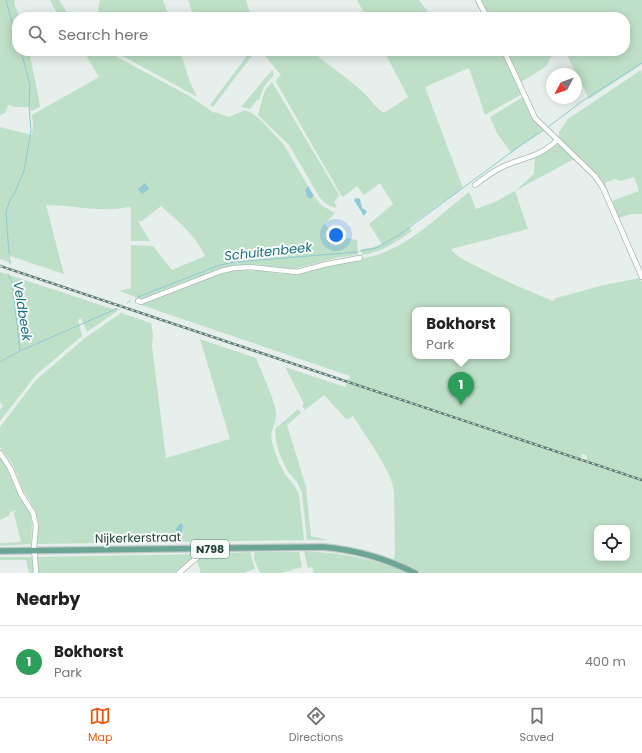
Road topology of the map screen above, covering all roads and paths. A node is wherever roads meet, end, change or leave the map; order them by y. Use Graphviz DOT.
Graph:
graph roads {
  1 [pos="478,0"];
  2 [pos="484,12"];
  3 [pos="506,56"];
  4 [pos="557,140"];
  5 [pos="475,185"];
  6 [pos="360,258"];
  7 [pos="642,277"];
  8 [pos="138,301"];
  9 [pos="0,453"];
  10 [pos="203,549"];
  11 [pos="0,551"];
  12 [pos="34,551"];
  13 [pos="36,573"];
  14 [pos="179,573"];
  15 [pos="415,573"];
  1 -- 2 [label="street"];
  3 -- 4 [label="street"];
  4 -- 5 [label="street"];
  4 -- 7 [label="street"];
  6 -- 8 [label="street"];
  9 -- 12 [label="street"];
  10 -- 12 [label="main road, Nijkerkerstraat / N798"];
  10 -- 14 [label="street"];
  10 -- 15 [label="main road, Nijkerkerstraat / N798"];
  11 -- 12 [label="main road, Nijkerkerstraat / N798"];
  12 -- 13 [label="street"];
}
